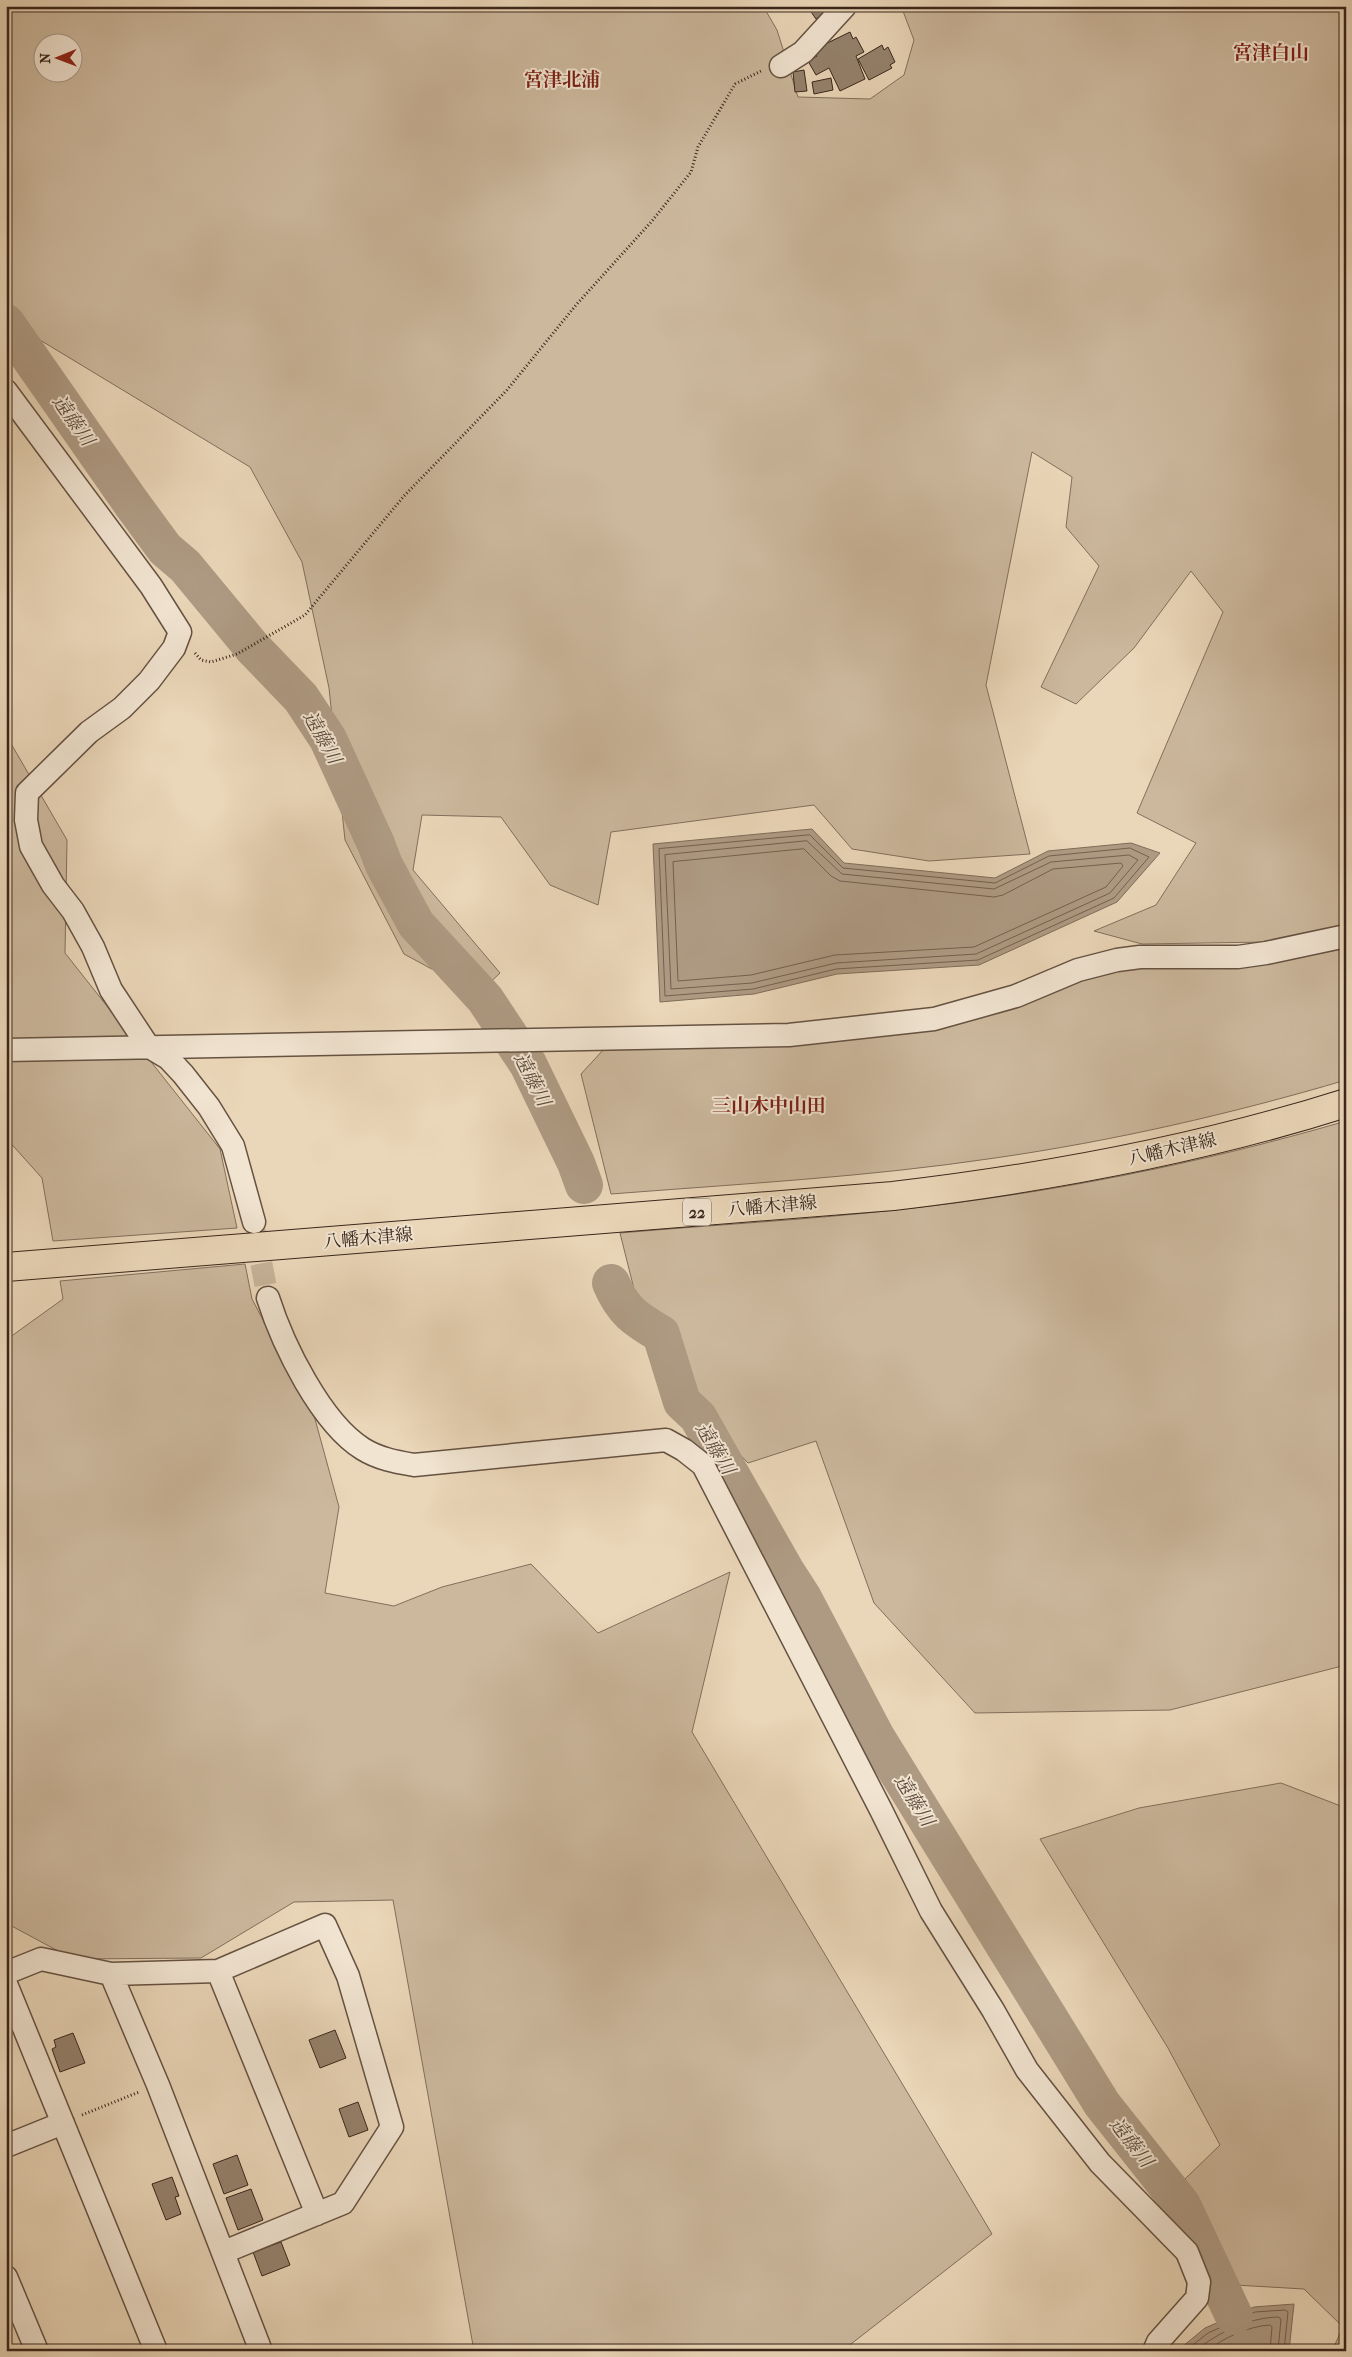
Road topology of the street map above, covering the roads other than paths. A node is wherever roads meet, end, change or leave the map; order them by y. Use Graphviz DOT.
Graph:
graph roads {
  1 [pos="845,6"];
  2 [pos="781,66"];
  3 [pos="6,391"];
  4 [pos="1346,936"];
  5 [pos="148,1046"];
  6 [pos="6,1050"];
  7 [pos="1346,1103"];
  8 [pos="254,1222"];
  9 [pos="6,1269"];
  10 [pos="268,1298"];
  11 [pos="218,1971"];
  12 [pos="6,1972"];
  13 [pos="111,1974"];
  14 [pos="6,1984"];
  15 [pos="64,2123"];
  16 [pos="6,2146"];
  17 [pos="317,2214"];
  18 [pos="224,2252"];
  19 [pos="6,2277"];
  20 [pos="37,2351"];
  21 [pos="156,2351"];
  22 [pos="261,2351"];
  23 [pos="1154,2351"];
  1 -- 2 [label="street"];
  3 -- 5 [label="street"];
  4 -- 5 [label="street"];
  5 -- 6 [label="street"];
  5 -- 8 [label="street"];
  7 -- 9 [label="main road, 八幡木津線 / 22"];
  10 -- 23 [label="street"];
  11 -- 13 [label="street"];
  11 -- 17 [label="street"];
  11 -- 17 [label="street"];
  12 -- 13 [label="street"];
  13 -- 18 [label="street"];
  14 -- 15 [label="street"];
  15 -- 16 [label="street"];
  15 -- 21 [label="street"];
  17 -- 18 [label="street"];
  18 -- 22 [label="street"];
  19 -- 20 [label="street"];
}
